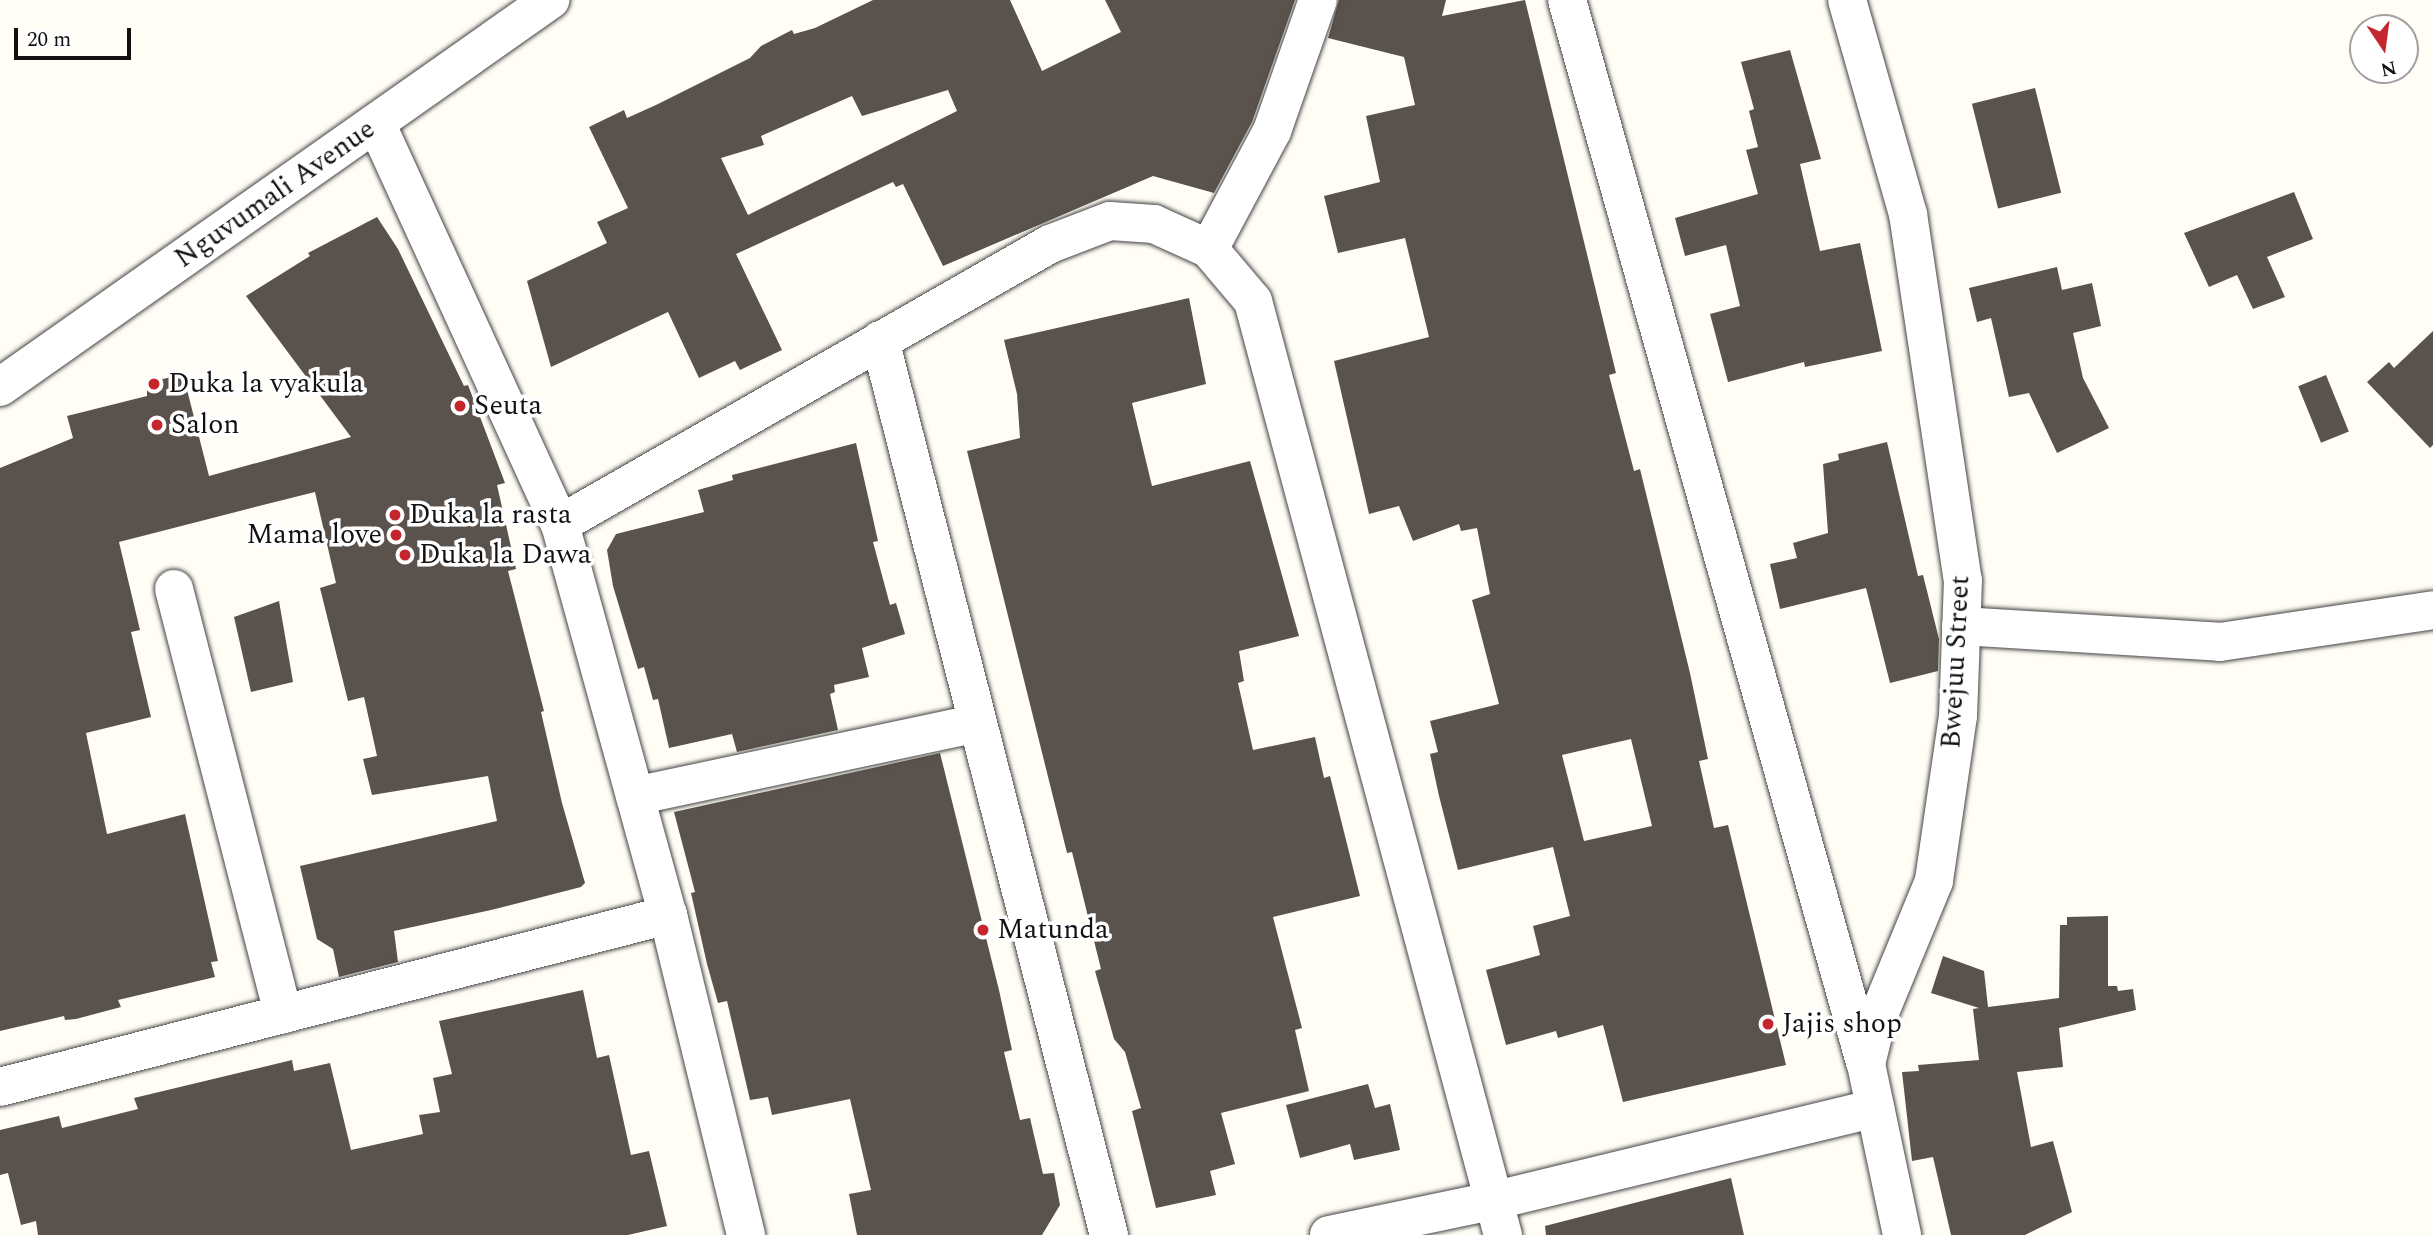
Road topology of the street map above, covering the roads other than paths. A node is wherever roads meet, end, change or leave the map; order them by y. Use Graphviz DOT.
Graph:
graph roads {
  1 [pos="550,0"];
  2 [pos="1318,0"];
  3 [pos="1567,0"];
  4 [pos="1847,0"];
  5 [pos="376,122"];
  6 [pos="1209,249"];
  7 [pos="880,340"];
  8 [pos="0,387"];
  9 [pos="560,524"];
  10 [pos="174,589"];
  11 [pos="2433,610"];
  12 [pos="1961,626"];
  13 [pos="977,723"];
  14 [pos="635,796"];
  15 [pos="668,915"];
  16 [pos="283,1014"];
  17 [pos="1866,1063"];
  18 [pos="0,1087"];
  19 [pos="1875,1108"];
  20 [pos="1500,1217"];
  21 [pos="747,1235"];
  22 [pos="1109,1235"];
  23 [pos="1329,1235"];
  24 [pos="1902,1235"];
  1 -- 5 [label="street, Nguvumali Avenue"];
  2 -- 6 [label="street"];
  3 -- 17 [label="street"];
  4 -- 12 [label="street, Bwejuu Street"];
  5 -- 8 [label="street, Nguvumali Avenue"];
  5 -- 9 [label="street"];
  6 -- 7 [label="street"];
  6 -- 20 [label="street"];
  7 -- 9 [label="street"];
  7 -- 13 [label="street"];
  9 -- 14 [label="street"];
  10 -- 16 [label="street"];
  11 -- 12 [label="street"];
  12 -- 17 [label="street, Bwejuu Street"];
  13 -- 14 [label="street"];
  13 -- 22 [label="street"];
  14 -- 15 [label="street"];
  15 -- 16 [label="street"];
  15 -- 21 [label="street"];
  16 -- 18 [label="street"];
  17 -- 19 [label="street, Bwejuu Street"];
  19 -- 20 [label="street"];
  19 -- 24 [label="street, Bwejuu Street"];
  20 -- 23 [label="street"];
}
